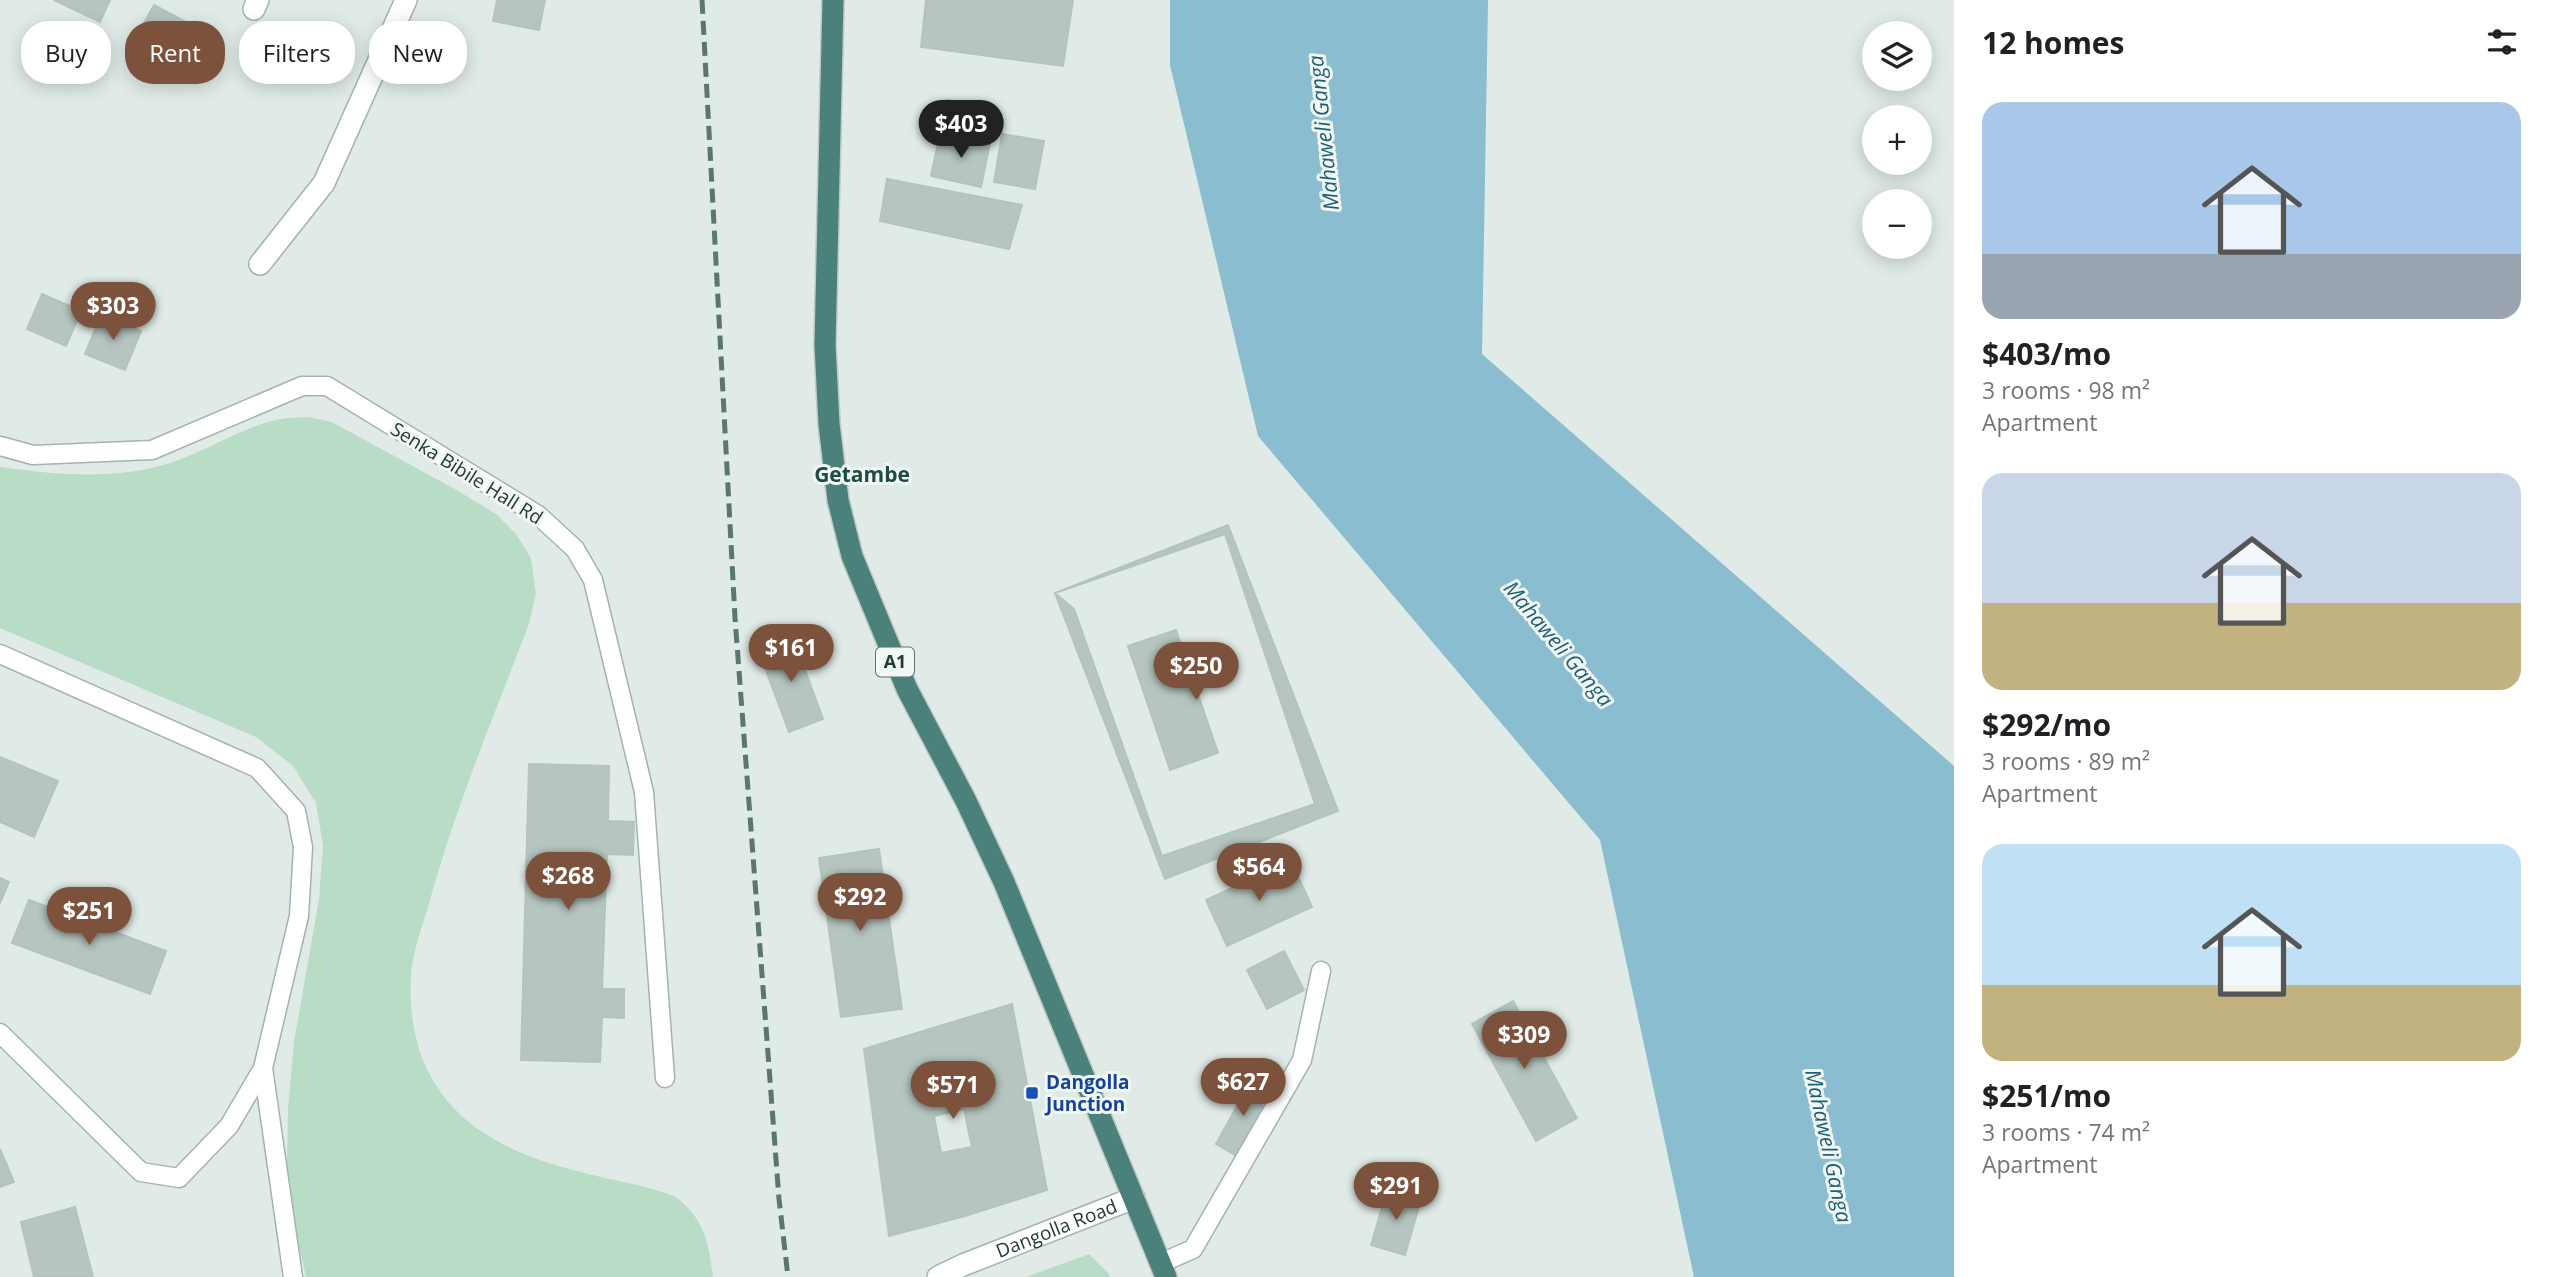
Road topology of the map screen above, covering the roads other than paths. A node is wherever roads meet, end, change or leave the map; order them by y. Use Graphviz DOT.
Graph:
graph roads {
  1 [pos="407,0"];
  2 [pos="833,0"];
  3 [pos="260,264"];
  4 [pos="0,446"];
  5 [pos="0,654"];
  6 [pos="1321,971"];
  7 [pos="0,1033"];
  8 [pos="263,1068"];
  9 [pos="665,1078"];
  10 [pos="1134,1198"];
  11 [pos="1163,1270"];
  12 [pos="293,1277"];
  13 [pos="938,1277"];
  1 -- 3 [label="street"];
  2 -- 10 [label="highway, A1"];
  4 -- 9 [label="lane, Senka Bibile Hall Rd"];
  5 -- 8 [label="lane"];
  6 -- 11 [label="lane"];
  7 -- 8 [label="lane"];
  8 -- 12 [label="lane"];
  10 -- 11 [label="highway, A1"];
  10 -- 13 [label="street, Dangolla Road"];
}
